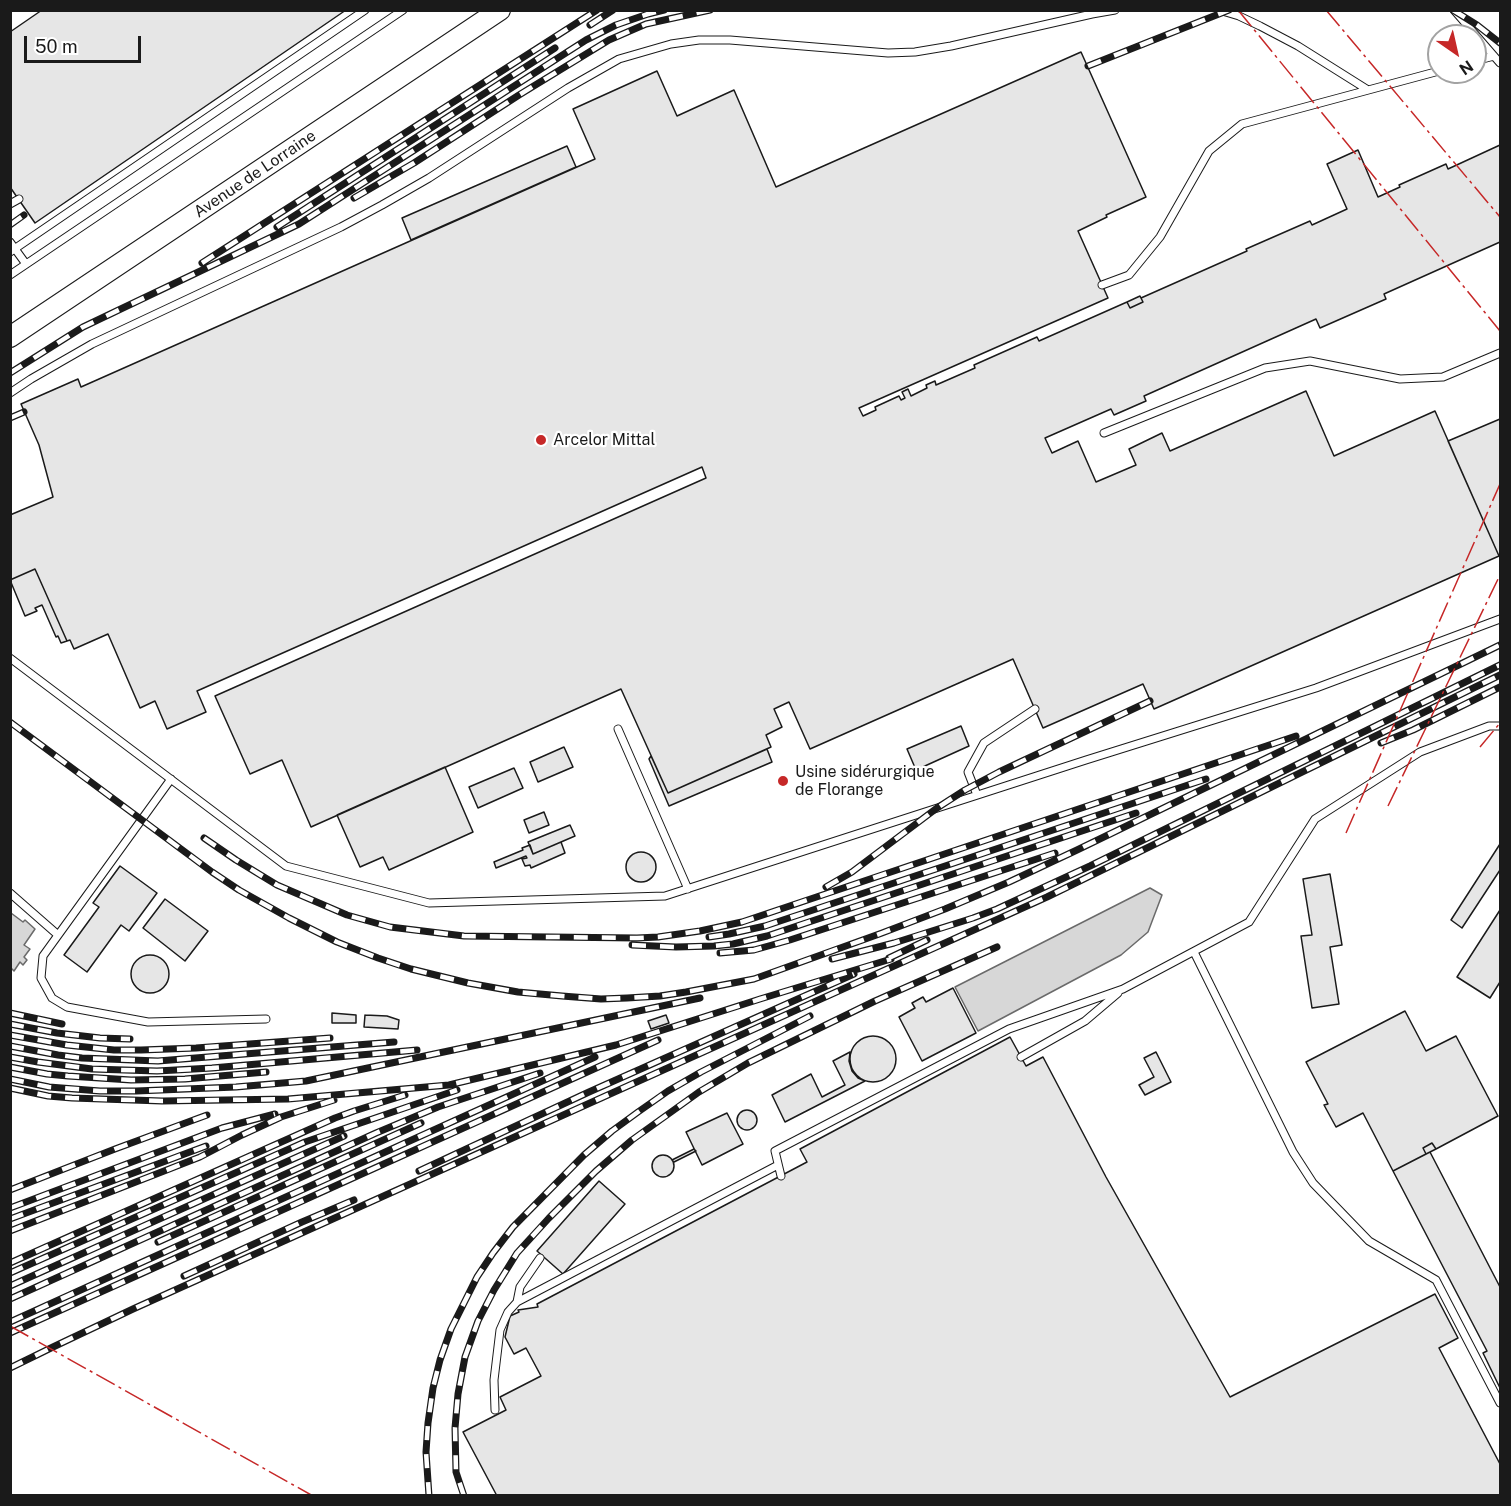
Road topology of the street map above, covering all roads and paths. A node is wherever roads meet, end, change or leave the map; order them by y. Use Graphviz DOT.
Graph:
graph roads {
  1 [pos="365,10"];
  2 [pos="403,10"];
  3 [pos="500,10"];
  4 [pos="1115,10"];
  5 [pos="1219,10"];
  6 [pos="1454,10"];
  7 [pos="1494,56"];
  8 [pos="1487,58"];
  9 [pos="1500,63"];
  10 [pos="1427,74"];
  11 [pos="1368,90"];
  12 [pos="19,199"];
  13 [pos="10,204"];
  14 [pos="12,248"];
  15 [pos="26,264"];
  16 [pos="10,275"];
  17 [pos="1102,285"];
  18 [pos="10,337"];
  19 [pos="1500,353"];
  20 [pos="10,393"];
  21 [pos="1104,433"];
  22 [pos="1500,619"];
  23 [pos="10,658"];
  24 [pos="1035,709"];
  25 [pos="1500,726"];
  26 [pos="618,729"];
  27 [pos="171,779"];
  28 [pos="977,795"];
  29 [pos="688,889"];
  30 [pos="10,893"];
  31 [pos="58,935"];
  32 [pos="1194,952"];
  33 [pos="1123,989"];
  34 [pos="266,1019"];
  35 [pos="1021,1057"];
  36 [pos="778,1165"];
  37 [pos="781,1176"];
  38 [pos="540,1258"];
  39 [pos="517,1302"];
  40 [pos="1500,1403"];
  41 [pos="495,1410"];
  1 -- 14 [label="lane"];
  2 -- 15 [label="lane"];
  3 -- 18 [label="main road, Avenue de Lorraine"];
  4 -- 20 [label="lane"];
  5 -- 11 [label="lane"];
  6 -- 7 [label="lane"];
  7 -- 8 [label="lane"];
  7 -- 9 [label="lane"];
  10 -- 11 [label="lane"];
  11 -- 17 [label="lane"];
  12 -- 13 [label="lane"];
  14 -- 15 [label="lane"];
  15 -- 16 [label="lane"];
  19 -- 21 [label="lane"];
  22 -- 28 [label="lane"];
  23 -- 27 [label="lane"];
  24 -- 28 [label="lane"];
  25 -- 32 [label="lane"];
  26 -- 29 [label="lane"];
  27 -- 29 [label="lane"];
  27 -- 31 [label="lane"];
  28 -- 29 [label="lane"];
  30 -- 31 [label="lane"];
  31 -- 34 [label="lane"];
  32 -- 33 [label="lane"];
  32 -- 40 [label="lane"];
  33 -- 35 [label="lane"];
  33 -- 36 [label="lane"];
  36 -- 37 [label="lane"];
  36 -- 39 [label="lane"];
  38 -- 39 [label="lane"];
  39 -- 41 [label="lane"];
}
